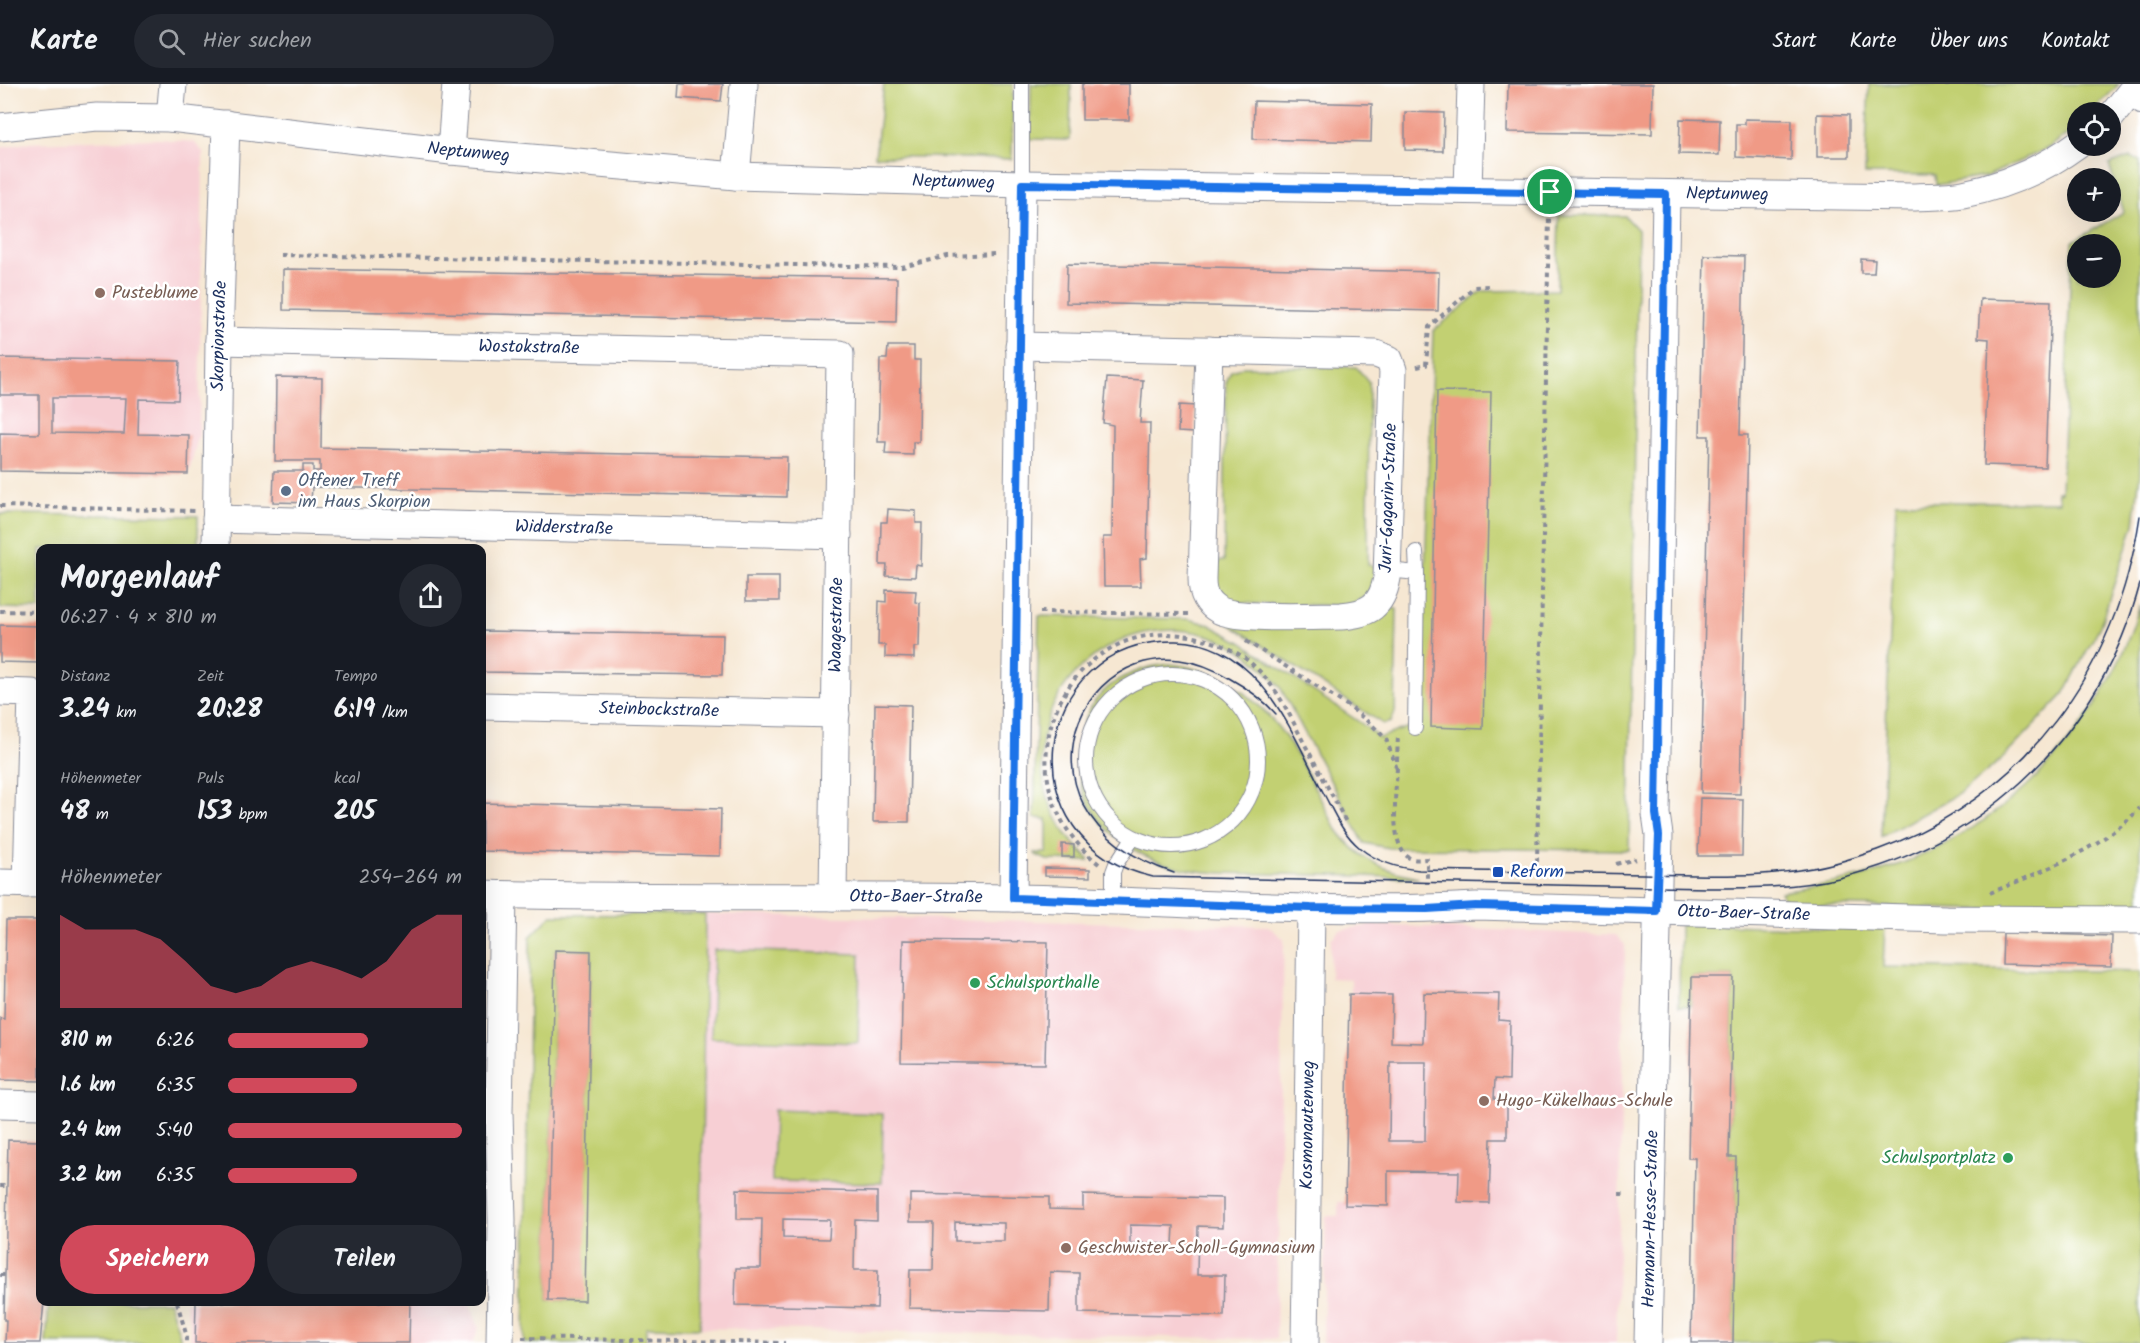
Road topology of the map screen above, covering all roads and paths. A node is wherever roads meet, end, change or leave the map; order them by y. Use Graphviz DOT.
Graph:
graph roads {
  1 [pos="173,84"];
  2 [pos="456,84"];
  3 [pos="744,84"];
  4 [pos="1022,84"];
  5 [pos="1471,84"];
  6 [pos="2135,96"];
  7 [pos="2121,108"];
  8 [pos="171,118"];
  9 [pos="226,124"];
  10 [pos="0,127"];
  11 [pos="451,151"];
  12 [pos="2067,151"];
  13 [pos="736,176"];
  14 [pos="1022,184"];
  15 [pos="1468,190"];
  16 [pos="1550,192"];
  17 [pos="1666,194"];
  18 [pos="1022,253"];
  19 [pos="280,255"];
  20 [pos="1488,286"];
  21 [pos="219,341"];
  22 [pos="1019,346"];
  23 [pos="1209,350"];
  24 [pos="840,354"];
  25 [pos="1416,367"];
  26 [pos="0,506"];
  27 [pos="216,519"];
  28 [pos="838,535"];
  29 [pos="216,544"];
  30 [pos="1416,552"];
  31 [pos="1388,570"];
  32 [pos="1417,573"];
  33 [pos="0,611"];
  34 [pos="36,612"];
  35 [pos="1033,612"];
  36 [pos="1197,616"];
  37 [pos="1239,636"];
  38 [pos="0,692"];
  39 [pos="486,706"];
  40 [pos="836,714"];
  41 [pos="1415,728"];
  42 [pos="1398,734"];
  43 [pos="1397,769"];
  44 [pos="2140,808"];
  45 [pos="1347,824"];
  46 [pos="1133,838"];
  47 [pos="1537,862"];
  48 [pos="1113,872"];
  49 [pos="0,883"];
  50 [pos="34,884"];
  51 [pos="492,894"];
  52 [pos="1987,895"];
  53 [pos="833,897"];
  54 [pos="1013,898"];
  55 [pos="1113,901"];
  56 [pos="1311,908"];
  57 [pos="1427,909"];
  58 [pos="1656,911"];
  59 [pos="2140,920"];
  60 [pos="0,1104"];
  61 [pos="36,1105"];
  62 [pos="490,1111"];
  63 [pos="0,1186"];
  64 [pos="7,1186"];
  65 [pos="178,1306"];
  66 [pos="509,1341"];
  67 [pos="186,1343"];
  68 [pos="785,1343"];
  69 [pos="1305,1343"];
  70 [pos="1648,1343"];
  1 -- 8 [label="street"];
  2 -- 11 [label="street"];
  3 -- 13 [label="street"];
  4 -- 14 [label="lane"];
  5 -- 15 [label="street"];
  6 -- 7 [label="street"];
  8 -- 9 [label="street, Neptunweg"];
  8 -- 10 [label="street, Neptunweg"];
  9 -- 11 [label="street, Neptunweg"];
  9 -- 21 [label="street, Skorpionstraße"];
  11 -- 13 [label="street, Neptunweg"];
  12 -- 17 [label="street, Neptunweg"];
  13 -- 14 [label="street, Neptunweg"];
  14 -- 15 [label="street, Neptunweg"];
  14 -- 18 [label="street"];
  15 -- 16 [label="street, Neptunweg"];
  16 -- 17 [label="street, Neptunweg"];
  16 -- 47 [label="path"];
  17 -- 58 [label="street, Hermann-Hesse-Straße"];
  18 -- 19 [label="path"];
  18 -- 22 [label="street"];
  20 -- 25 [label="path"];
  21 -- 24 [label="street, Wostokstraße"];
  21 -- 27 [label="street, Skorpionstraße"];
  22 -- 23 [label="street, Juri-Gagarin-Straße"];
  22 -- 54 [label="street"];
  23 -- 31 [label="street, Juri-Gagarin-Straße"];
  23 -- 31 [label="street, Juri-Gagarin-Straße"];
  24 -- 28 [label="street, Waagestraße"];
  26 -- 27 [label="path"];
  27 -- 28 [label="street, Widderstraße"];
  27 -- 29 [label="street, Skorpionstraße"];
  28 -- 40 [label="street, Waagestraße"];
  30 -- 32 [label="lane"];
  31 -- 32 [label="lane"];
  32 -- 41 [label="lane"];
  33 -- 34 [label="path"];
  35 -- 36 [label="path"];
  37 -- 43 [label="path"];
  38 -- 50 [label="street"];
  39 -- 40 [label="street, Steinbockstraße"];
  40 -- 53 [label="street, Waagestraße"];
  42 -- 43 [label="path"];
  43 -- 57 [label="path"];
  44 -- 52 [label="path"];
  45 -- 48 [label="path"];
  46 -- 46 [label="lane"];
  46 -- 48 [label="lane"];
  48 -- 55 [label="lane"];
  49 -- 50 [label="street"];
  51 -- 53 [label="street, Otto-Baer-Straße"];
  51 -- 62 [label="street"];
  53 -- 54 [label="street, Otto-Baer-Straße"];
  54 -- 55 [label="street, Otto-Baer-Straße"];
  55 -- 56 [label="street, Otto-Baer-Straße"];
  56 -- 57 [label="street, Otto-Baer-Straße"];
  56 -- 69 [label="street, Kosmonautenweg"];
  57 -- 58 [label="street, Otto-Baer-Straße"];
  58 -- 59 [label="street, Otto-Baer-Straße"];
  58 -- 70 [label="street, Hermann-Hesse-Straße"];
  60 -- 61 [label="street"];
  62 -- 66 [label="street"];
  63 -- 64 [label="path"];
  65 -- 67 [label="path"];
  66 -- 68 [label="path"];
}
